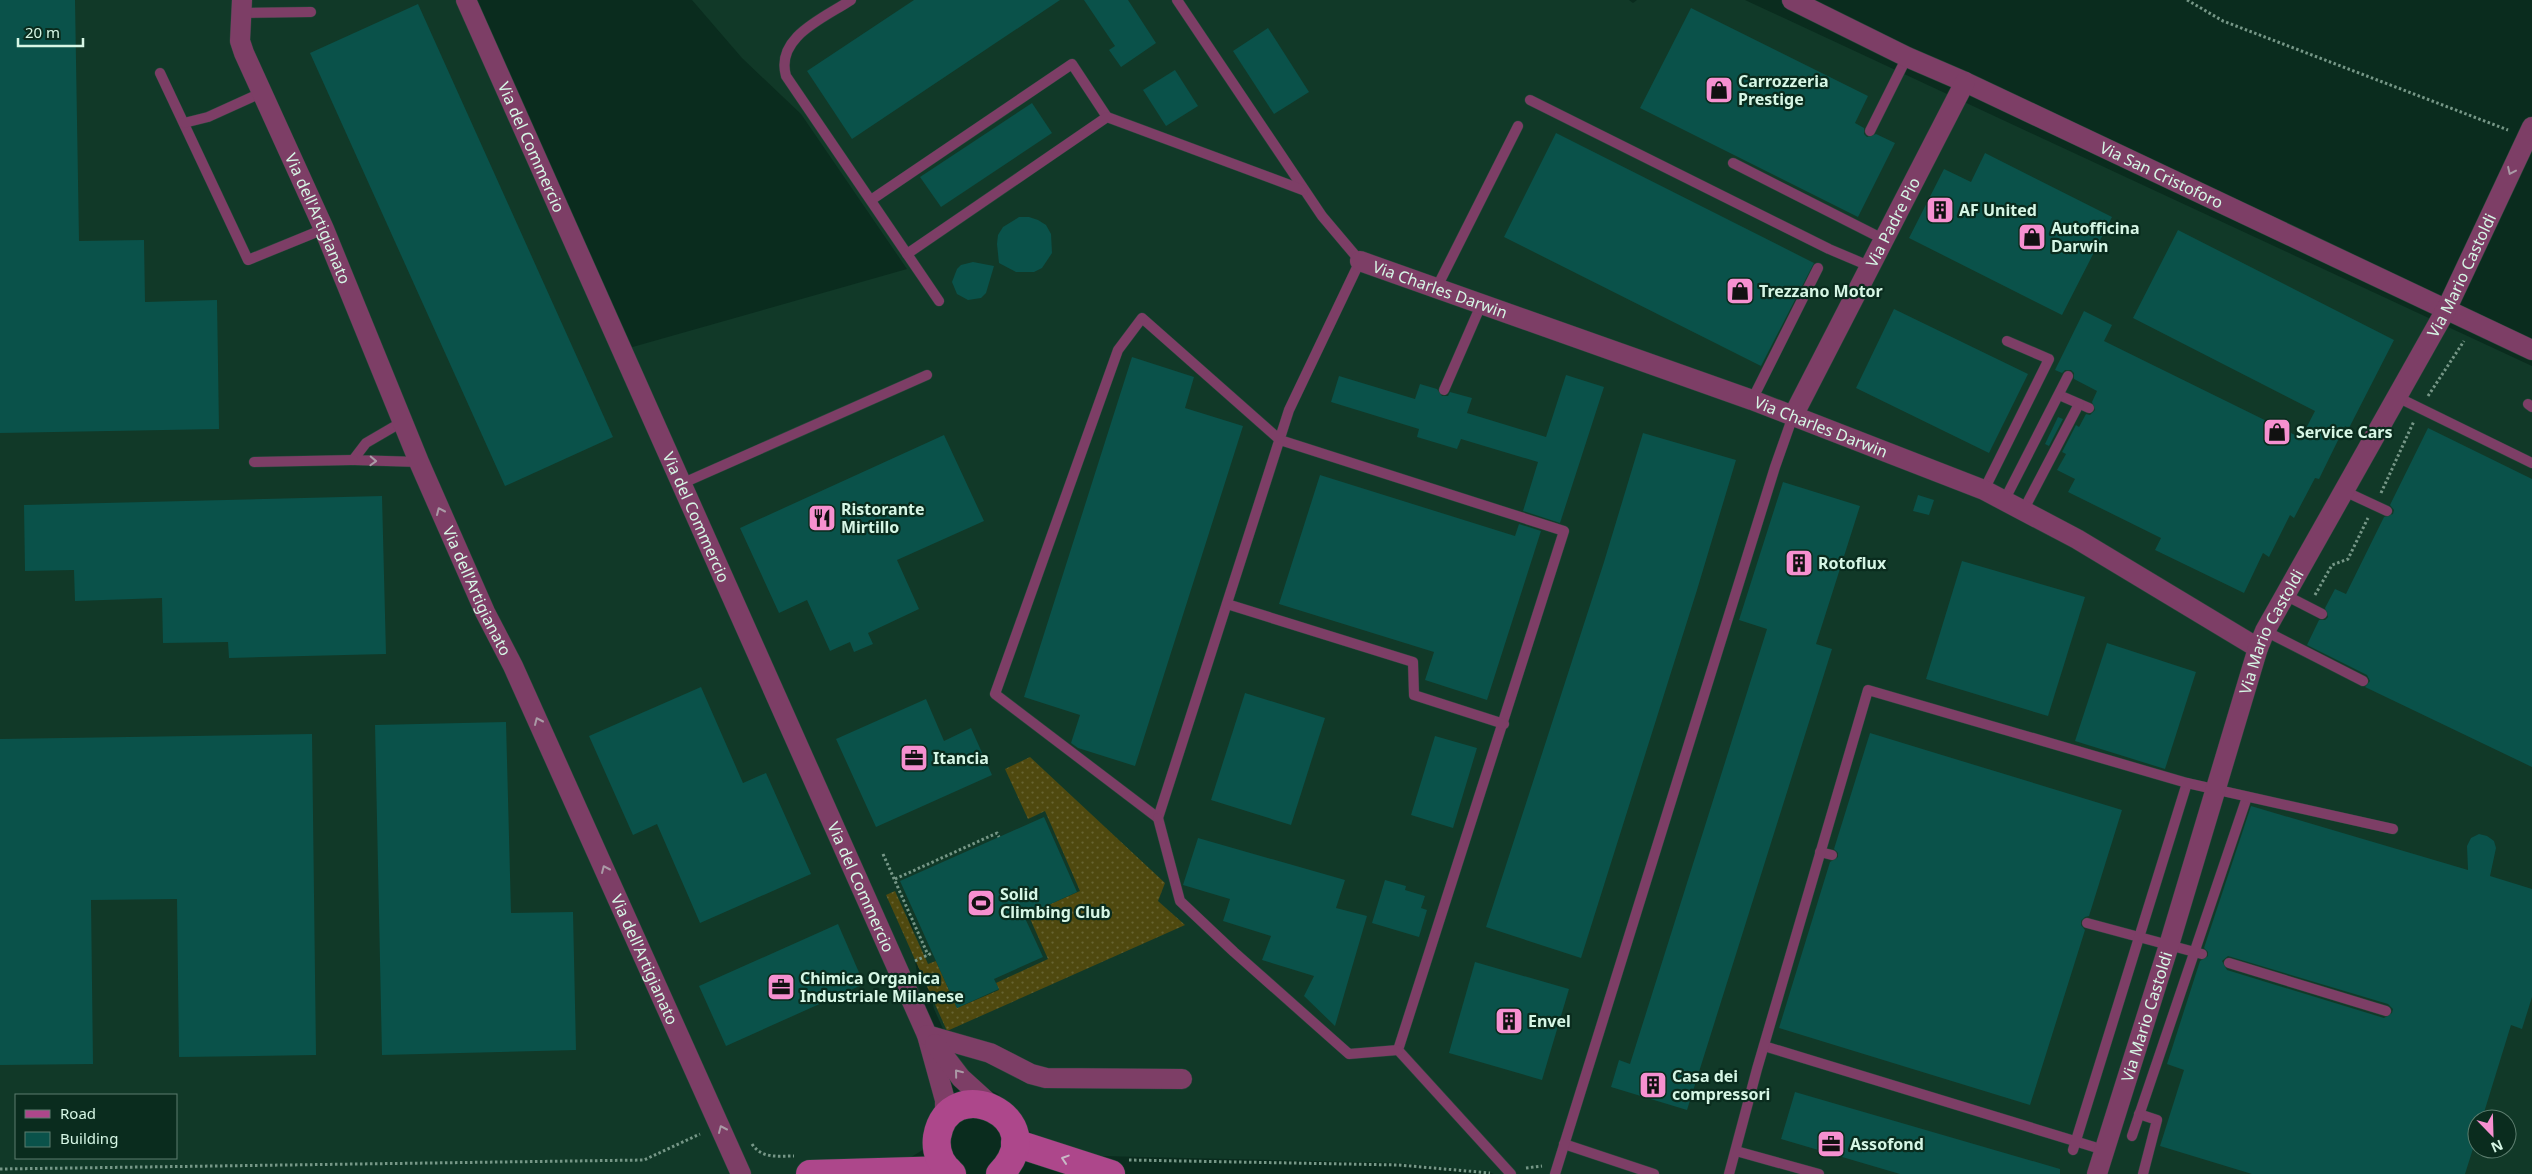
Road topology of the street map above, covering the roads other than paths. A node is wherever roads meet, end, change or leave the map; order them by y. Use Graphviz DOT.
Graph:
graph roads {
  1 [pos="466,0"];
  2 [pos="851,0"];
  3 [pos="1177,0"];
  4 [pos="1792,0"];
  5 [pos="241,7"];
  6 [pos="311,12"];
  7 [pos="1907,57"];
  8 [pos="160,73"];
  9 [pos="1965,82"];
  10 [pos="261,93"];
  11 [pos="1530,100"];
  12 [pos="1107,117"];
  13 [pos="184,123"];
  14 [pos="1518,126"];
  15 [pos="1870,131"];
  16 [pos="2530,132"];
  17 [pos="1734,163"];
  18 [pos="1304,190"];
  19 [pos="871,200"];
  20 [pos="324,229"];
  21 [pos="1883,239"];
  22 [pos="907,254"];
  23 [pos="1360,261"];
  24 [pos="1869,266"];
  25 [pos="1818,268"];
  26 [pos="1436,289"];
  27 [pos="939,301"];
  28 [pos="1481,305"];
  29 [pos="2447,308"];
  30 [pos="2008,342"];
  31 [pos="2532,350"];
  32 [pos="927,375"];
  33 [pos="2068,376"];
  34 [pos="1444,390"];
  35 [pos="2059,395"];
  36 [pos="2396,397"];
  37 [pos="1752,400"];
  38 [pos="1793,416"];
  39 [pos="402,422"];
  40 [pos="1280,440"];
  41 [pos="353,460"];
  42 [pos="254,462"];
  43 [pos="419,462"];
  44 [pos="2532,463"];
  45 [pos="681,484"];
  46 [pos="1984,490"];
  47 [pos="2344,491"];
  48 [pos="2004,501"];
  49 [pos="2023,511"];
  50 [pos="2387,511"];
  51 [pos="2285,595"];
  52 [pos="1227,604"];
  53 [pos="2322,614"];
  54 [pos="2261,640"];
  55 [pos="2363,681"];
  56 [pos="1504,724"];
  57 [pos="2186,783"];
  58 [pos="2215,790"];
  59 [pos="2247,798"];
  60 [pos="1158,818"];
  61 [pos="2393,829"];
  62 [pos="1820,852"];
  63 [pos="1832,855"];
  64 [pos="2087,924"];
  65 [pos="2138,937"];
  66 [pos="2169,946"];
  67 [pos="2198,953"];
  68 [pos="2230,963"];
  69 [pos="2386,1011"];
  70 [pos="927,1035"];
  71 [pos="1764,1046"];
  72 [pos="1398,1050"];
  73 [pos="1182,1079"];
  74 [pos="993,1107"];
  75 [pos="2140,1114"];
  76 [pos="945,1118"];
  77 [pos="2132,1136"];
  78 [pos="1015,1143"];
  79 [pos="1564,1144"];
  80 [pos="2074,1145"];
  81 [pos="2104,1150"];
  82 [pos="1736,1151"];
  83 [pos="804,1165"];
  84 [pos="946,1165"];
  85 [pos="1118,1167"];
  86 [pos="1556,1169"];
  87 [pos="1510,1172"];
  88 [pos="850,1173"];
  89 [pos="741,1174"];
  90 [pos="1000,1174"];
  91 [pos="1654,1174"];
  92 [pos="1730,1174"];
  93 [pos="1819,1174"];
  94 [pos="2097,1174"];
  95 [pos="2143,1174"];
  1 -- 45 [label="street, Via del Commercio"];
  2 -- 19 [label="lane"];
  3 -- 18 [label="lane"];
  4 -- 7 [label="street, Via San Cristoforo"];
  5 -- 6 [label="lane"];
  5 -- 10 [label="street, Via dell'Artigianato"];
  7 -- 9 [label="street, Via San Cristoforo"];
  7 -- 15 [label="lane"];
  8 -- 13 [label="lane"];
  9 -- 21 [label="street, Via Padre Pio"];
  9 -- 29 [label="street, Via San Cristoforo"];
  10 -- 13 [label="lane"];
  10 -- 20 [label="street, Via dell'Artigianato"];
  11 -- 24 [label="lane"];
  12 -- 18 [label="lane"];
  12 -- 19 [label="lane"];
  12 -- 22 [label="lane"];
  13 -- 20 [label="lane"];
  14 -- 26 [label="lane"];
  16 -- 29 [label="street, Via Mario Castoldi, one-way"];
  17 -- 21 [label="lane"];
  18 -- 23 [label="lane"];
  19 -- 22 [label="lane"];
  20 -- 39 [label="street, Via dell'Artigianato"];
  21 -- 24 [label="street, Via Padre Pio"];
  22 -- 27 [label="lane"];
  23 -- 26 [label="street, Via Charles Darwin"];
  23 -- 40 [label="lane"];
  24 -- 38 [label="street, Via Padre Pio"];
  25 -- 37 [label="lane"];
  26 -- 28 [label="street, Via Charles Darwin"];
  28 -- 34 [label="lane"];
  28 -- 37 [label="street, Via Charles Darwin"];
  29 -- 31 [label="street, Via San Cristoforo"];
  29 -- 36 [label="street, Via Mario Castoldi"];
  30 -- 46 [label="lane"];
  32 -- 45 [label="lane"];
  33 -- 35 [label="lane"];
  35 -- 48 [label="lane"];
  35 -- 49 [label="lane"];
  36 -- 44 [label="lane"];
  36 -- 47 [label="street, Via Mario Castoldi"];
  37 -- 38 [label="street, Via Charles Darwin"];
  38 -- 46 [label="street, Via Charles Darwin"];
  38 -- 79 [label="lane"];
  39 -- 41 [label="lane"];
  39 -- 43 [label="street, Via dell'Artigianato"];
  40 -- 52 [label="lane"];
  40 -- 56 [label="lane"];
  40 -- 60 [label="lane"];
  41 -- 42 [label="lane"];
  41 -- 43 [label="lane, one-way"];
  89 -- 43 [label="street, Via dell'Artigianato, one-way"];
  45 -- 70 [label="street, Via del Commercio"];
  46 -- 48 [label="street, Via Charles Darwin"];
  47 -- 50 [label="lane"];
  47 -- 51 [label="street, Via Mario Castoldi"];
  48 -- 49 [label="street, Via Charles Darwin"];
  49 -- 54 [label="street, Via Charles Darwin"];
  51 -- 53 [label="lane"];
  51 -- 54 [label="street, Via Mario Castoldi"];
  52 -- 56 [label="lane"];
  52 -- 60 [label="lane"];
  54 -- 55 [label="lane"];
  54 -- 58 [label="street, Via Mario Castoldi"];
  56 -- 72 [label="lane"];
  57 -- 58 [label="lane"];
  57 -- 62 [label="lane"];
  57 -- 65 [label="lane"];
  58 -- 59 [label="lane"];
  58 -- 66 [label="street, Via Mario Castoldi"];
  59 -- 61 [label="lane"];
  59 -- 67 [label="lane"];
  60 -- 72 [label="lane"];
  62 -- 63 [label="lane"];
  62 -- 71 [label="lane"];
  64 -- 65 [label="lane"];
  65 -- 66 [label="lane"];
  65 -- 80 [label="lane"];
  66 -- 67 [label="lane"];
  66 -- 81 [label="street, Via Mario Castoldi"];
  67 -- 75 [label="lane"];
  68 -- 69 [label="lane"];
  70 -- 73 [label="street"];
  74 -- 70 [label="street, Via del Commercio, one-way"];
  70 -- 76 [label="street, Via del Commercio"];
  71 -- 80 [label="lane"];
  71 -- 82 [label="lane"];
  72 -- 87 [label="lane"];
  74 -- 76 [label="street"];
  74 -- 78 [label="street"];
  75 -- 77 [label="lane"];
  75 -- 95 [label="lane"];
  76 -- 84 [label="street"];
  85 -- 78 [label="street, one-way"];
  78 -- 90 [label="street"];
  79 -- 86 [label="lane"];
  79 -- 91 [label="lane"];
  80 -- 81 [label="lane"];
  81 -- 94 [label="street, Via Mario Castoldi"];
  82 -- 92 [label="lane"];
  82 -- 93 [label="lane"];
  83 -- 88 [label="street"];
  84 -- 88 [label="street"];
}
